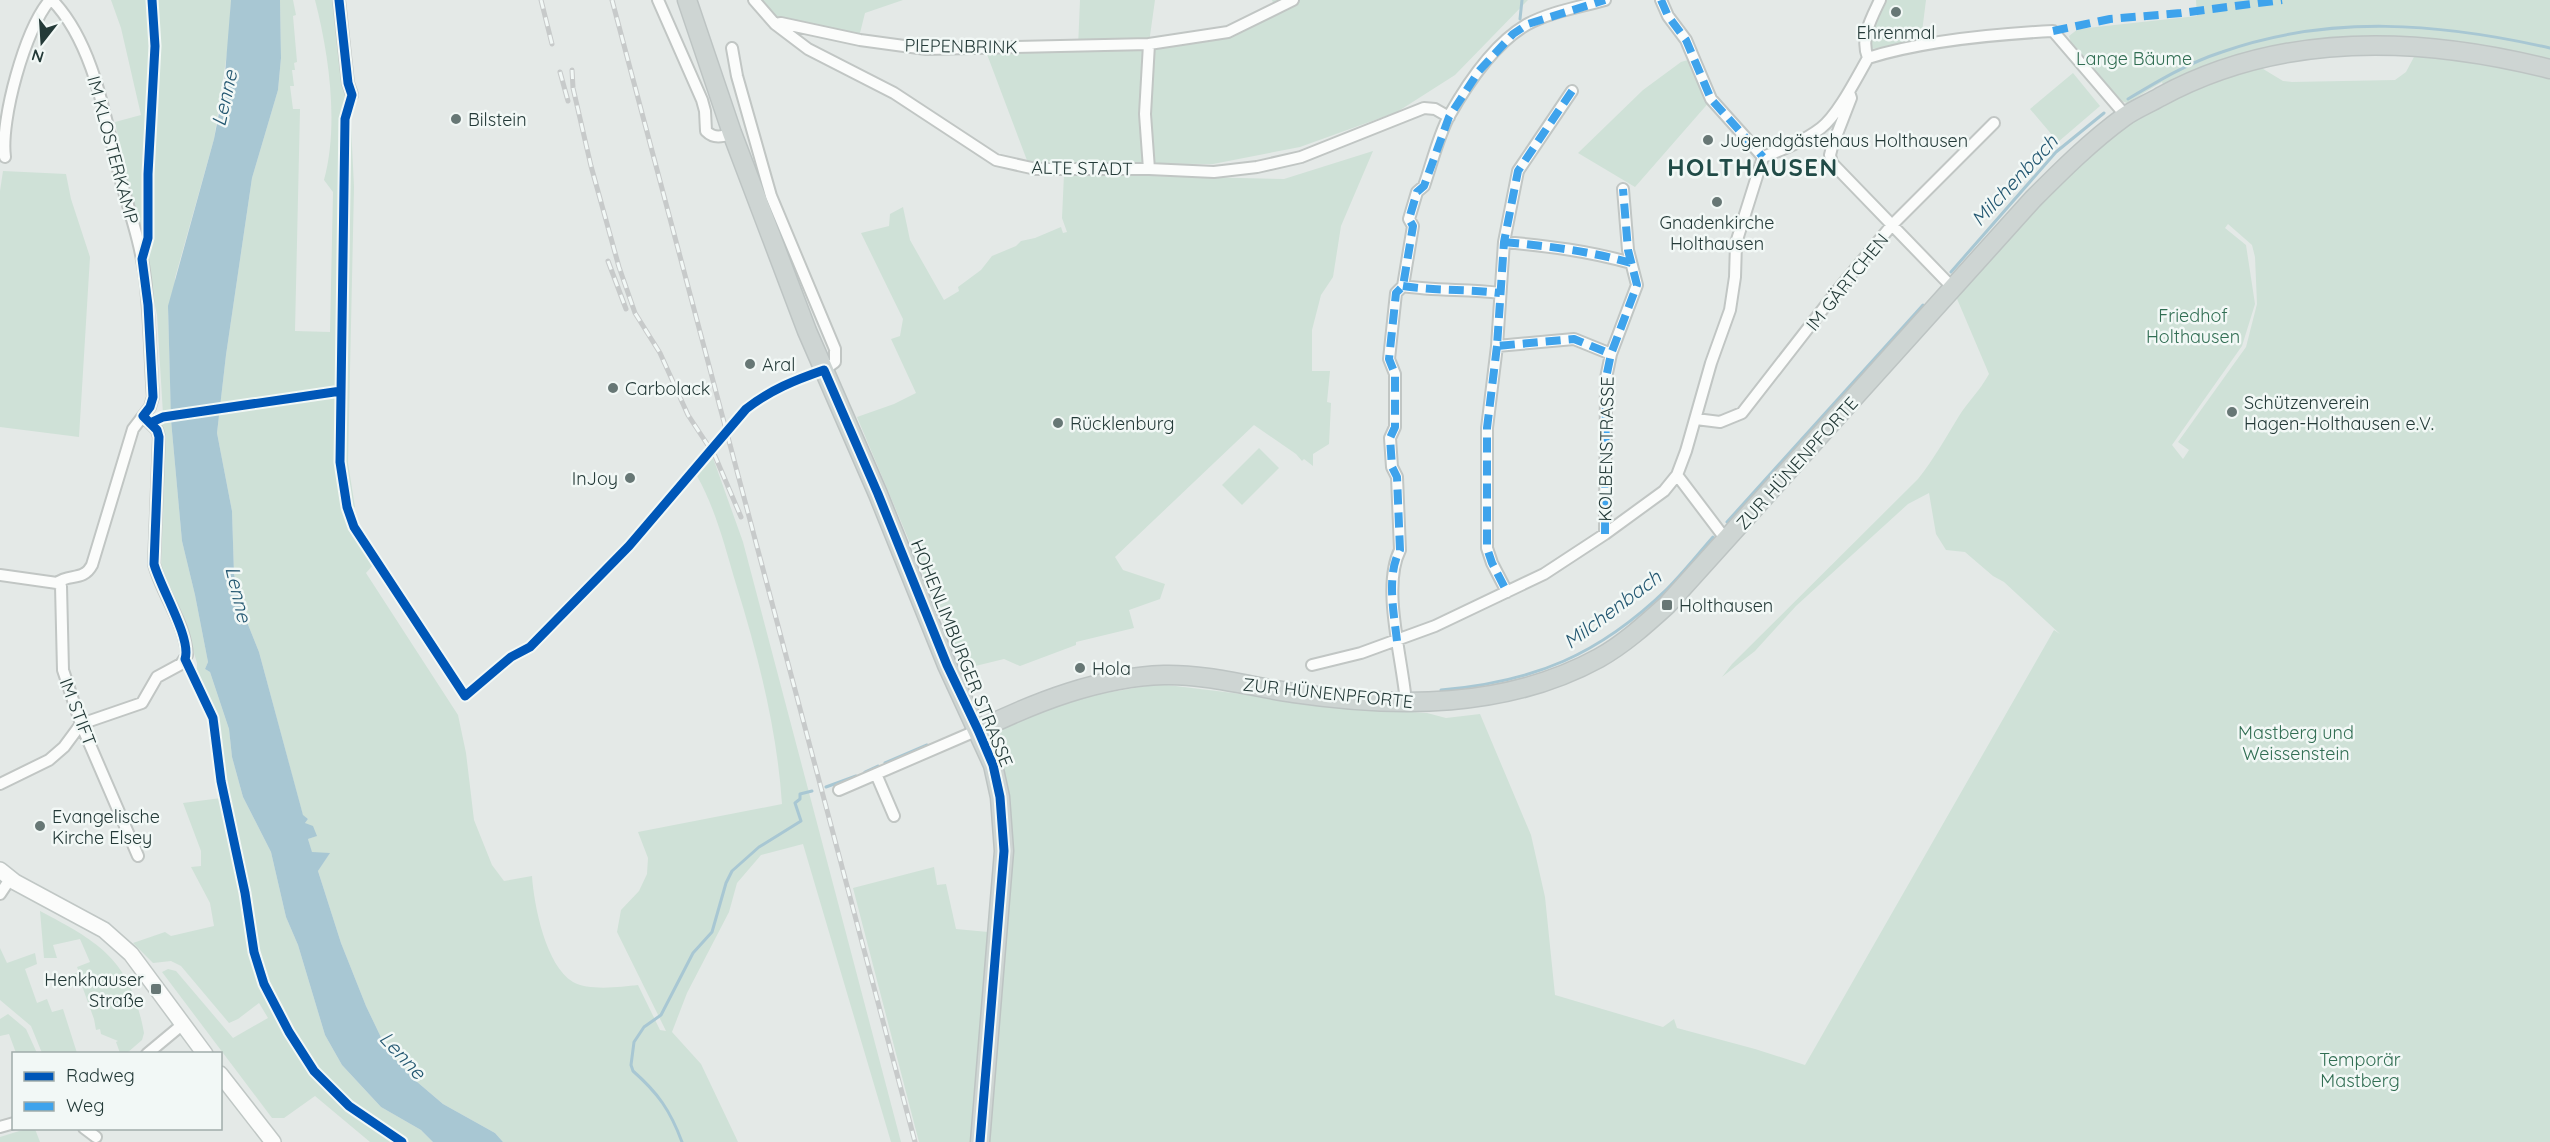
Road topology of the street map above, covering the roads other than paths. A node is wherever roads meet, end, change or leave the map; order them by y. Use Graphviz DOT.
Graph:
graph roads {
  1 [pos="51,0"];
  2 [pos="339,0"];
  3 [pos="658,0"];
  4 [pos="687,0"];
  5 [pos="754,0"];
  6 [pos="1293,0"];
  7 [pos="1605,0"];
  8 [pos="1661,0"];
  9 [pos="1880,0"];
  10 [pos="775,24"];
  11 [pos="1149,44"];
  12 [pos="732,48"];
  13 [pos="1868,58"];
  14 [pos="2550,69"];
  15 [pos="1572,91"];
  16 [pos="1849,92"];
  17 [pos="352,95"];
  18 [pos="2126,116"];
  19 [pos="1449,117"];
  20 [pos="1994,123"];
  21 [pos="732,133"];
  22 [pos="5,157"];
  23 [pos="1763,157"];
  24 [pos="1149,169"];
  25 [pos="1623,189"];
  26 [pos="1892,225"];
  27 [pos="1504,242"];
  28 [pos="1631,263"];
  29 [pos="1403,286"];
  30 [pos="1952,287"];
  31 [pos="1500,292"];
  32 [pos="1497,346"];
  33 [pos="1611,354"];
  34 [pos="824,370"];
  35 [pos="147,419"];
  36 [pos="1696,419"];
  37 [pos="1677,475"];
  38 [pos="1605,534"];
  39 [pos="1727,541"];
  40 [pos="0,575"];
  41 [pos="57,583"];
  42 [pos="1507,592"];
  43 [pos="1397,641"];
  44 [pos="1312,665"];
  45 [pos="1406,703"];
  46 [pos="81,724"];
  47 [pos="978,730"];
  48 [pos="876,774"];
  49 [pos="0,784"];
  50 [pos="839,790"];
  51 [pos="894,816"];
  52 [pos="138,856"];
  53 [pos="5,874"];
  54 [pos="0,894"];
  55 [pos="183,1024"];
  56 [pos="148,1052"];
  57 [pos="204,1052"];
  58 [pos="222,1077"];
  59 [pos="273,1142"];
  60 [pos="980,1142"];
  1 -- 22 [label="street, IM KLOSTERKAMP"];
  1 -- 35 [label="street, IM KLOSTERKAMP"];
  2 -- 17 [label="street"];
  3 -- 21 [label="street"];
  4 -- 21 [label="main road, HOHENLIMBURGER STRASSE"];
  5 -- 10 [label="street, ALTE STADT"];
  6 -- 11 [label="street, PIEPENBRINK"];
  7 -- 19 [label="street"];
  8 -- 23 [label="street"];
  9 -- 13 [label="street"];
  10 -- 11 [label="street, PIEPENBRINK"];
  10 -- 24 [label="street, ALTE STADT"];
  11 -- 24 [label="street"];
  12 -- 34 [label="street"];
  13 -- 16 [label="street"];
  13 -- 18 [label="street"];
  14 -- 18 [label="main road, ZUR HÜNENPFORTE"];
  15 -- 27 [label="street"];
  16 -- 23 [label="street"];
  16 -- 26 [label="street"];
  18 -- 30 [label="main road, ZUR HÜNENPFORTE"];
  19 -- 24 [label="street, ALTE STADT"];
  19 -- 29 [label="street"];
  20 -- 26 [label="street, IM GÄRTCHEN"];
  21 -- 34 [label="main road, HOHENLIMBURGER STRASSE"];
  23 -- 36 [label="street"];
  25 -- 28 [label="street, KOLBENSTRASSE"];
  26 -- 30 [label="street"];
  26 -- 36 [label="street, IM GÄRTCHEN"];
  27 -- 28 [label="street"];
  27 -- 31 [label="street"];
  28 -- 33 [label="street, KOLBENSTRASSE"];
  29 -- 31 [label="street"];
  29 -- 43 [label="street"];
  30 -- 39 [label="main road, ZUR HÜNENPFORTE"];
  31 -- 32 [label="street"];
  32 -- 33 [label="street"];
  32 -- 42 [label="street"];
  33 -- 38 [label="street, KOLBENSTRASSE"];
  34 -- 47 [label="main road, HOHENLIMBURGER STRASSE"];
  35 -- 41 [label="street, IM KLOSTERKAMP"];
  35 -- 46 [label="street"];
  36 -- 37 [label="street"];
  37 -- 38 [label="street"];
  37 -- 39 [label="street"];
  38 -- 42 [label="street"];
  39 -- 45 [label="main road, ZUR HÜNENPFORTE"];
  40 -- 41 [label="street"];
  41 -- 46 [label="street, IM STIFT"];
  42 -- 43 [label="street"];
  43 -- 44 [label="street"];
  43 -- 45 [label="street"];
  45 -- 47 [label="main road, ZUR HÜNENPFORTE"];
  46 -- 49 [label="street"];
  46 -- 52 [label="street, IM STIFT"];
  47 -- 48 [label="street"];
  47 -- 60 [label="main road, HOHENLIMBURGER STRASSE"];
  48 -- 50 [label="street"];
  48 -- 51 [label="street"];
  53 -- 54 [label="street"];
  53 -- 55 [label="main road"];
  55 -- 56 [label="street"];
  55 -- 57 [label="main road"];
  58 -- 59 [label="main road"];
}
